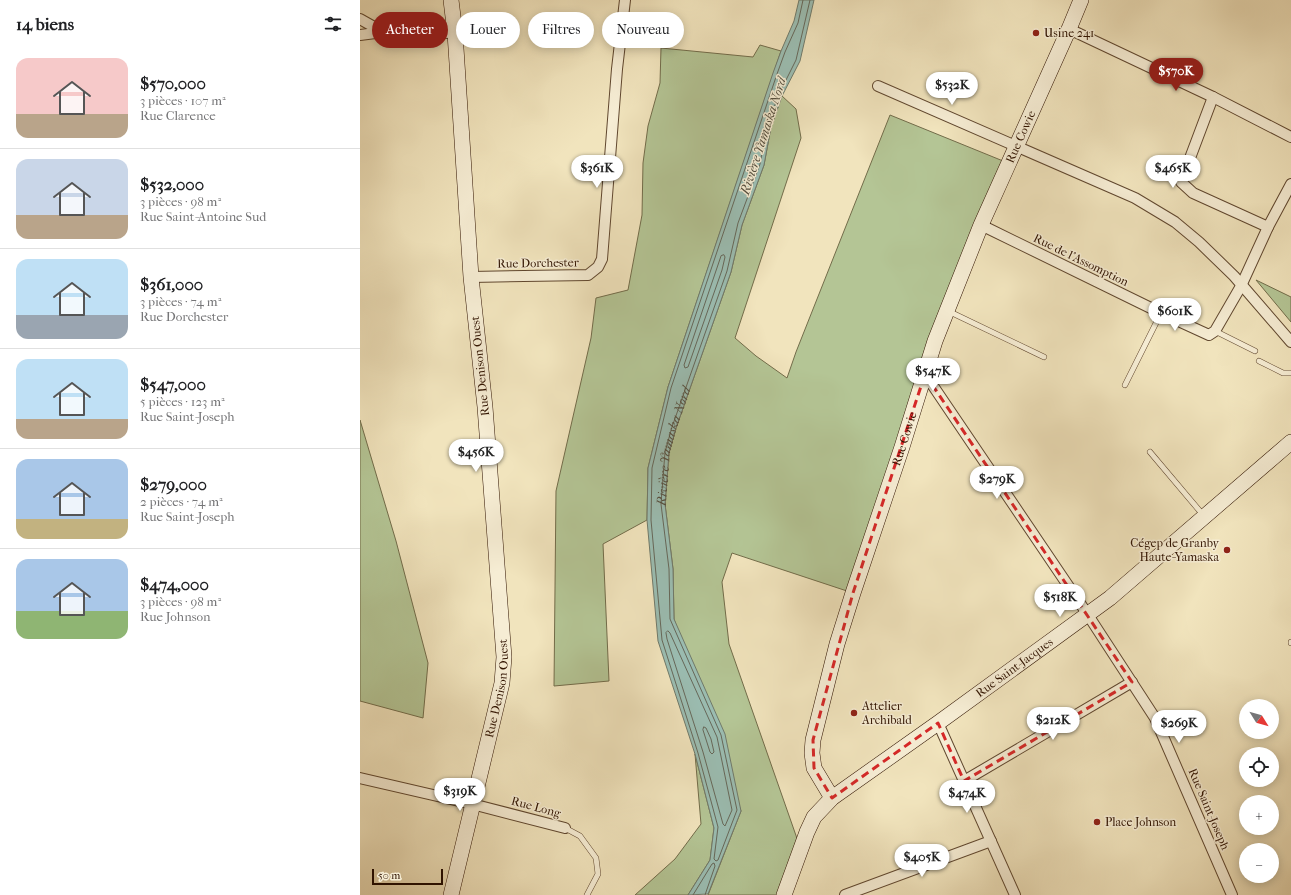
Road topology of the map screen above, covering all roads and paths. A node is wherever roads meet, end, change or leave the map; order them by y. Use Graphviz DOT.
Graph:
graph roads {
  1 [pos="451,0"];
  2 [pos="625,0"];
  3 [pos="1081,0"];
  4 [pos="360,19"];
  5 [pos="372,26"];
  6 [pos="1069,29"];
  7 [pos="372,33"];
  8 [pos="448,33"];
  9 [pos="455,33"];
  10 [pos="360,35"];
  11 [pos="878,86"];
  12 [pos="1213,97"];
  13 [pos="1291,137"];
  14 [pos="1017,145"];
  15 [pos="1291,184"];
  16 [pos="981,224"];
  17 [pos="1268,227"];
  18 [pos="471,278"];
  19 [pos="1241,286"];
  20 [pos="947,311"];
  21 [pos="1161,314"];
  22 [pos="1215,332"];
  23 [pos="1291,342"];
  24 [pos="1255,352"];
  25 [pos="1044,356"];
  26 [pos="1259,361"];
  27 [pos="1291,373"];
  28 [pos="925,374"];
  29 [pos="1125,385"];
  30 [pos="1291,442"];
  31 [pos="1150,452"];
  32 [pos="1204,517"];
  33 [pos="1088,615"];
  34 [pos="1132,682"];
  35 [pos="938,723"];
  36 [pos="360,778"];
  37 [pos="964,781"];
  38 [pos="832,798"];
  39 [pos="472,804"];
  40 [pos="565,828"];
  41 [pos="991,841"];
  42 [pos="451,895"];
  43 [pos="587,895"];
  44 [pos="784,895"];
  45 [pos="845,895"];
  46 [pos="1015,895"];
  47 [pos="1232,895"];
  1 -- 9 [label="street, Rue Denison Ouest"];
  2 -- 18 [label="street, Rue Dorchester"];
  3 -- 6 [label="street, Rue Cowie"];
  4 -- 5 [label="street"];
  6 -- 12 [label="street"];
  6 -- 14 [label="street, Rue Cowie"];
  7 -- 10 [label="street"];
  8 -- 9 [label="street"];
  9 -- 18 [label="street, Rue Denison Ouest"];
  11 -- 14 [label="street"];
  12 -- 13 [label="street"];
  12 -- 17 [label="street"];
  14 -- 16 [label="street, Rue Cowie"];
  14 -- 19 [label="street"];
  15 -- 17 [label="street"];
  16 -- 20 [label="street, Rue Cowie"];
  16 -- 21 [label="street, Rue de l'Assomption"];
  17 -- 19 [label="street"];
  18 -- 39 [label="street, Rue Denison Ouest"];
  19 -- 22 [label="street"];
  19 -- 23 [label="street"];
  20 -- 25 [label="lane"];
  20 -- 28 [label="street, Rue Cowie"];
  21 -- 22 [label="street, Rue de l'Assomption"];
  21 -- 29 [label="lane"];
  22 -- 24 [label="lane"];
  26 -- 27 [label="lane"];
  28 -- 33 [label="street, Rue Saint-Joseph"];
  28 -- 38 [label="street, Rue Cowie"];
  30 -- 32 [label="street, Rue Saint-Jacques"];
  31 -- 32 [label="lane"];
  32 -- 33 [label="street, Rue Saint-Jacques"];
  33 -- 34 [label="street, Rue Saint-Joseph"];
  33 -- 35 [label="street, Rue Saint-Jacques"];
  34 -- 37 [label="street"];
  34 -- 47 [label="street, Rue Saint-Joseph"];
  35 -- 37 [label="street"];
  35 -- 38 [label="street, Rue Saint-Jacques"];
  36 -- 39 [label="street, Rue Long"];
  37 -- 41 [label="street"];
  38 -- 44 [label="street, Rue Saint-Jacques"];
  39 -- 40 [label="street, Rue Long"];
  39 -- 42 [label="street, Rue Denison Ouest"];
  40 -- 43 [label="lane"];
  41 -- 45 [label="street"];
  41 -- 46 [label="street"];
}
